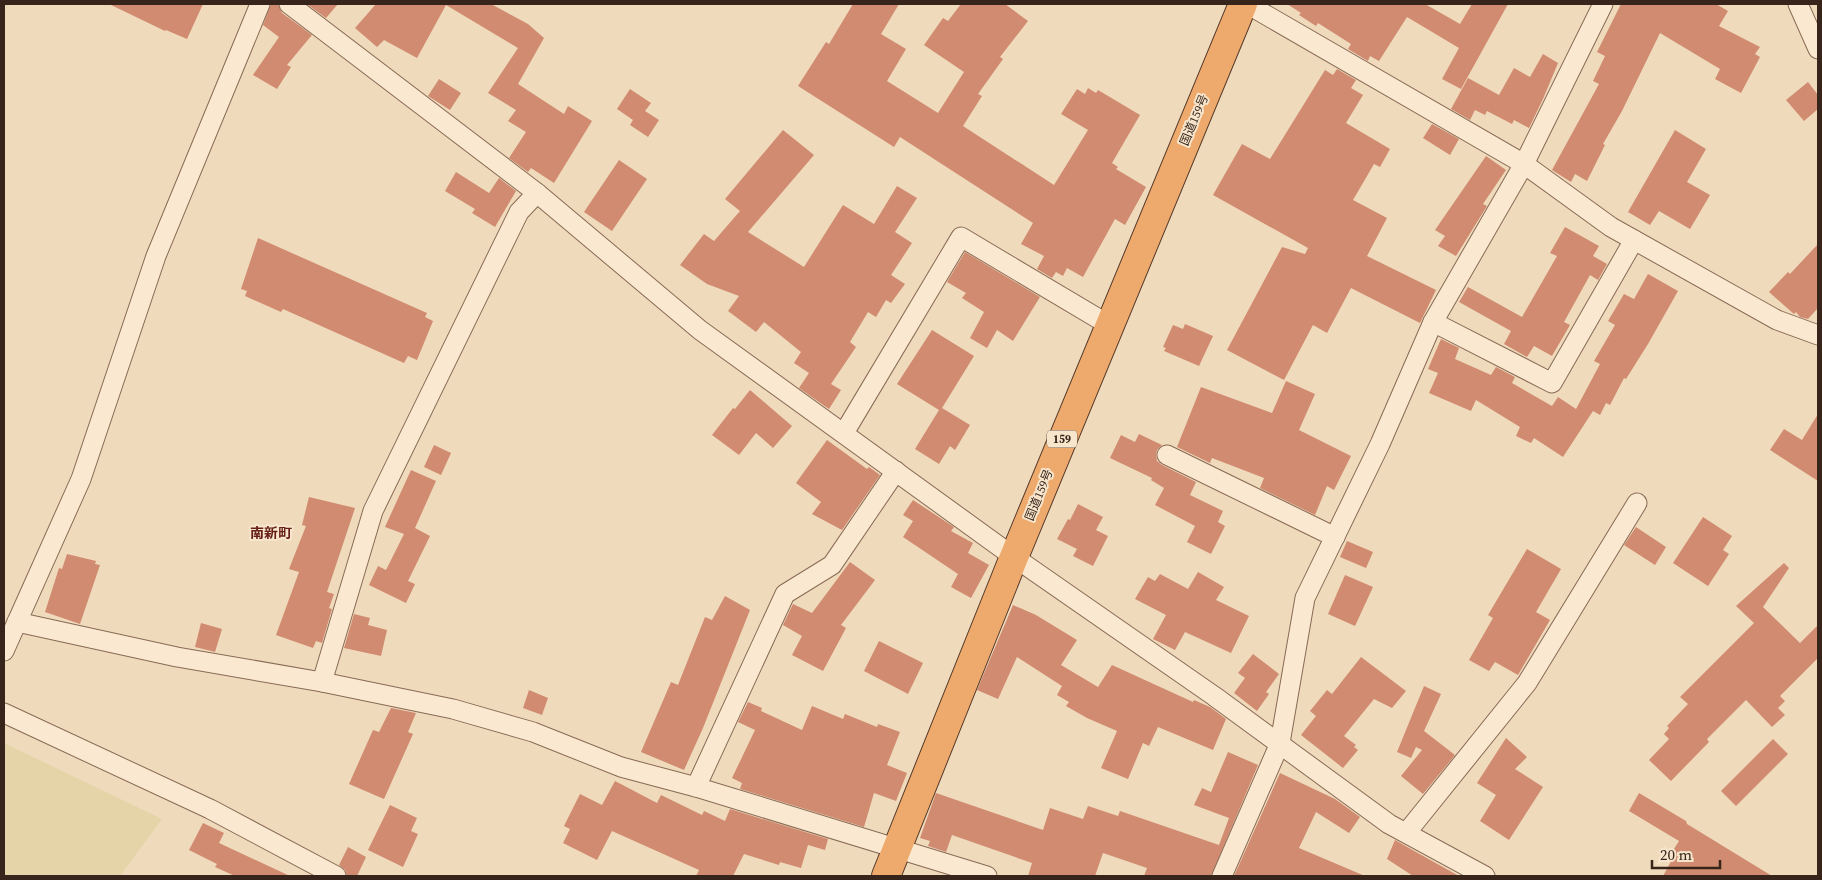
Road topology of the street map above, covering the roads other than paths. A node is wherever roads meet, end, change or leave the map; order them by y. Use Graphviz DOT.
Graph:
graph roads {
  1 [pos="260,4"];
  2 [pos="289,4"];
  3 [pos="1242,4"];
  4 [pos="1246,4"];
  5 [pos="1604,4"];
  6 [pos="1798,4"];
  7 [pos="1818,49"];
  8 [pos="1524,164"];
  9 [pos="537,194"];
  10 [pos="1634,240"];
  11 [pos="1433,322"];
  12 [pos="1109,325"];
  13 [pos="1818,335"];
  14 [pos="844,433"];
  15 [pos="1167,455"];
  16 [pos="896,471"];
  17 [pos="1637,503"];
  18 [pos="1335,537"];
  19 [pos="1014,557"];
  20 [pos="17,622"];
  21 [pos="4,650"];
  22 [pos="322,682"];
  23 [pos="4,713"];
  24 [pos="1280,743"];
  25 [pos="696,787"];
  26 [pos="1407,832"];
  27 [pos="898,850"];
  28 [pos="336,876"];
  29 [pos="886,876"];
  30 [pos="987,876"];
  31 [pos="1222,876"];
  32 [pos="1485,876"];
  1 -- 20 [label="street"];
  2 -- 9 [label="street"];
  3 -- 12 [label="highway, 国道159号 / 159"];
  4 -- 8 [label="street"];
  5 -- 8 [label="street"];
  6 -- 7 [label="street"];
  8 -- 10 [label="street"];
  8 -- 11 [label="street"];
  9 -- 14 [label="street"];
  9 -- 22 [label="street"];
  10 -- 11 [label="street"];
  10 -- 13 [label="street"];
  11 -- 18 [label="street"];
  12 -- 14 [label="street"];
  12 -- 19 [label="highway, 国道159号 / 159"];
  14 -- 16 [label="street"];
  15 -- 18 [label="street"];
  16 -- 19 [label="street"];
  16 -- 25 [label="street"];
  17 -- 26 [label="street"];
  18 -- 24 [label="street"];
  19 -- 24 [label="street"];
  19 -- 27 [label="highway, 国道159号 / 159"];
  20 -- 21 [label="street"];
  20 -- 22 [label="street"];
  22 -- 25 [label="street"];
  23 -- 28 [label="street"];
  24 -- 26 [label="street"];
  24 -- 31 [label="street"];
  25 -- 27 [label="street"];
  26 -- 32 [label="street"];
  27 -- 29 [label="highway, 国道159号 / 159"];
  27 -- 30 [label="street"];
}
